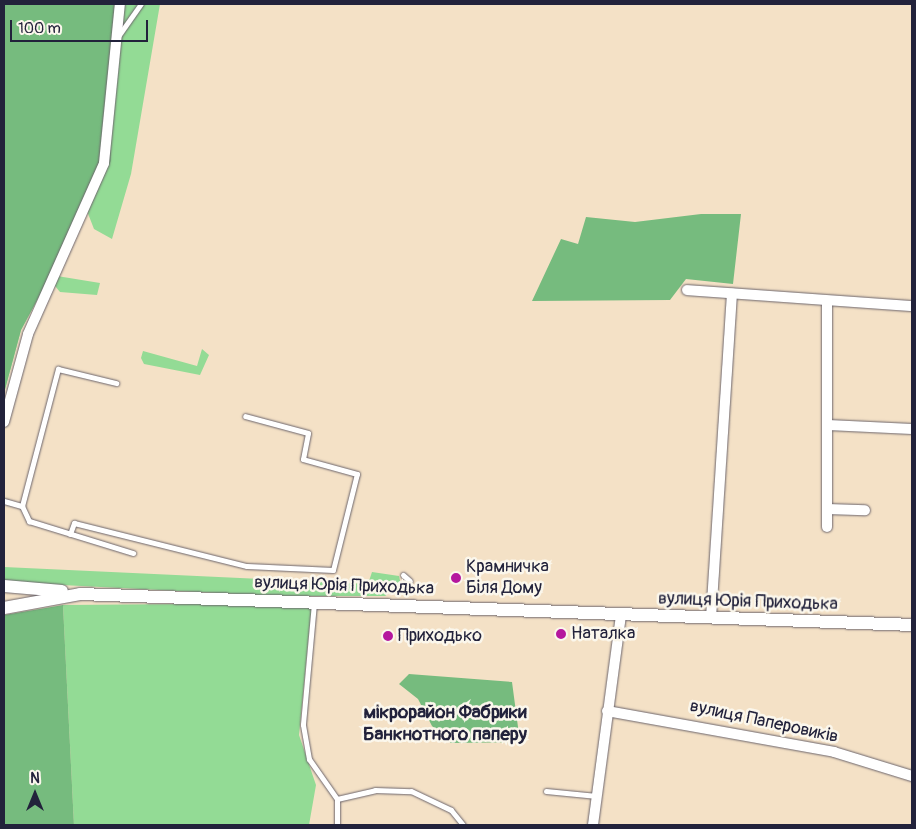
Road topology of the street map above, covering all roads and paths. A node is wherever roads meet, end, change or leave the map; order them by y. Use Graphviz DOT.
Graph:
graph roads {
  1 [pos="120,4"];
  2 [pos="141,4"];
  3 [pos="117,38"];
  4 [pos="687,290"];
  5 [pos="732,294"];
  6 [pos="827,304"];
  7 [pos="912,306"];
  8 [pos="116,384"];
  9 [pos="245,416"];
  10 [pos="4,422"];
  11 [pos="828,424"];
  12 [pos="912,429"];
  13 [pos="4,501"];
  14 [pos="22,506"];
  15 [pos="827,509"];
  16 [pos="865,510"];
  17 [pos="827,527"];
  18 [pos="70,534"];
  19 [pos="133,553"];
  20 [pos="403,575"];
  21 [pos="410,581"];
  22 [pos="4,586"];
  23 [pos="77,594"];
  24 [pos="314,602"];
  25 [pos="4,608"];
  26 [pos="621,614"];
  27 [pos="711,618"];
  28 [pos="912,625"];
  29 [pos="607,711"];
  30 [pos="912,776"];
  31 [pos="546,791"];
  32 [pos="597,796"];
  33 [pos="338,799"];
  34 [pos="336,824"];
  35 [pos="463,825"];
  36 [pos="593,825"];
  1 -- 3 [label="street"];
  2 -- 3 [label="lane"];
  3 -- 10 [label="street"];
  4 -- 5 [label="street"];
  5 -- 6 [label="street"];
  5 -- 27 [label="street"];
  6 -- 7 [label="street"];
  6 -- 11 [label="street"];
  8 -- 14 [label="lane"];
  9 -- 18 [label="lane"];
  11 -- 12 [label="street"];
  11 -- 15 [label="street"];
  13 -- 14 [label="lane"];
  14 -- 18 [label="lane"];
  15 -- 16 [label="street"];
  15 -- 17 [label="street"];
  18 -- 19 [label="lane"];
  20 -- 21 [label="lane"];
  22 -- 23 [label="street"];
  23 -- 24 [label="street, вулиця Юрія Приходька"];
  23 -- 25 [label="street"];
  24 -- 26 [label="street, вулиця Юрія Приходька"];
  24 -- 33 [label="lane"];
  26 -- 27 [label="street, вулиця Юрія Приходька"];
  26 -- 29 [label="street"];
  27 -- 28 [label="street, вулиця Юрія Приходька"];
  29 -- 30 [label="street, вулиця Паперовиків"];
  29 -- 32 [label="street"];
  31 -- 32 [label="lane"];
  32 -- 36 [label="street"];
  33 -- 34 [label="lane"];
  33 -- 35 [label="lane"];
}
